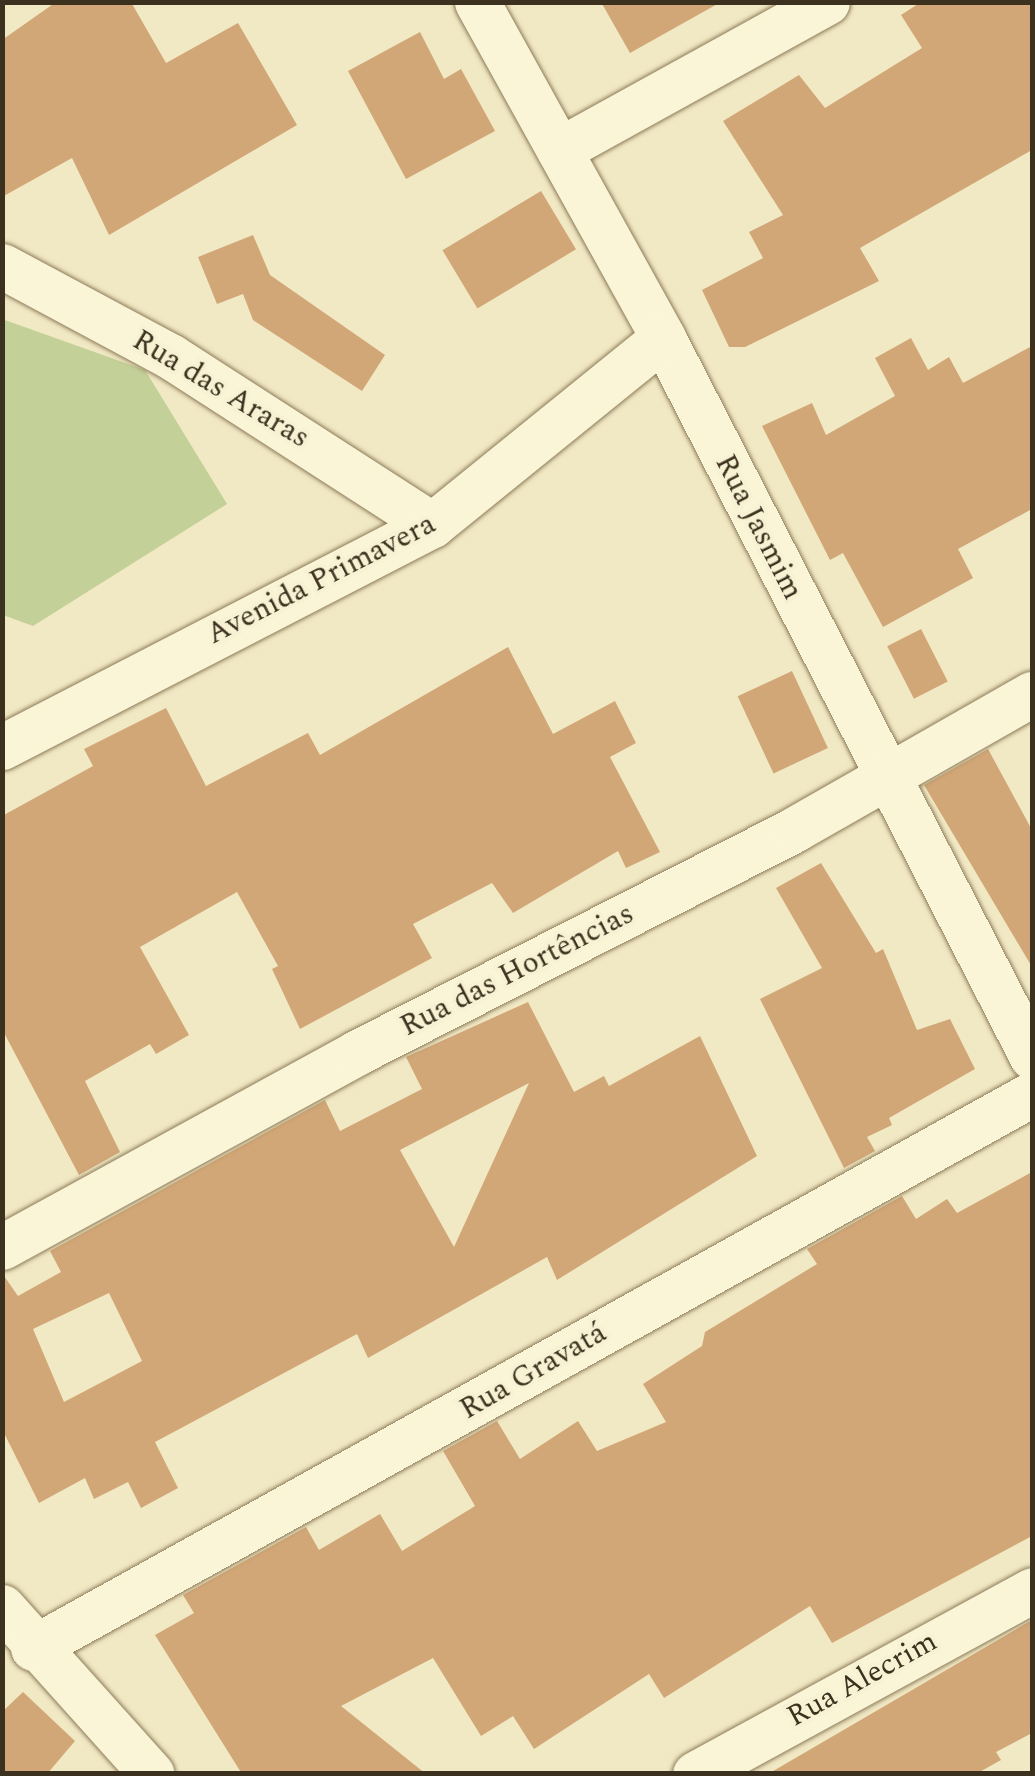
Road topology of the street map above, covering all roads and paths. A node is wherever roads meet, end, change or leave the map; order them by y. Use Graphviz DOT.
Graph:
graph roads {
  1 [pos="478,2"];
  2 [pos="827,2"];
  3 [pos="559,150"];
  4 [pos="2,266"];
  5 [pos="663,338"];
  6 [pos="432,525"];
  7 [pos="1032,694"];
  8 [pos="2,747"];
  9 [pos="886,777"];
  10 [pos="1032,1057"];
  11 [pos="1032,1094"];
  12 [pos="2,1246"];
  13 [pos="1032,1590"];
  14 [pos="2,1606"];
  15 [pos="33,1648"];
  16 [pos="152,1774"];
  17 [pos="695,1774"];
  1 -- 3 [label="street, Rua Jasmim"];
  2 -- 3 [label="street"];
  3 -- 5 [label="street, Rua Jasmim"];
  4 -- 6 [label="street, Rua das Araras"];
  5 -- 6 [label="street, Avenida Primavera"];
  5 -- 9 [label="street, Rua Jasmim"];
  6 -- 8 [label="street, Avenida Primavera"];
  7 -- 9 [label="street, Rua das Hortências"];
  9 -- 10 [label="street, Rua Jasmim"];
  9 -- 12 [label="street, Rua das Hortências"];
  11 -- 15 [label="street, Rua Gravatá"];
  13 -- 17 [label="street, Rua Alecrim"];
  14 -- 15 [label="street"];
  15 -- 16 [label="street"];
}
